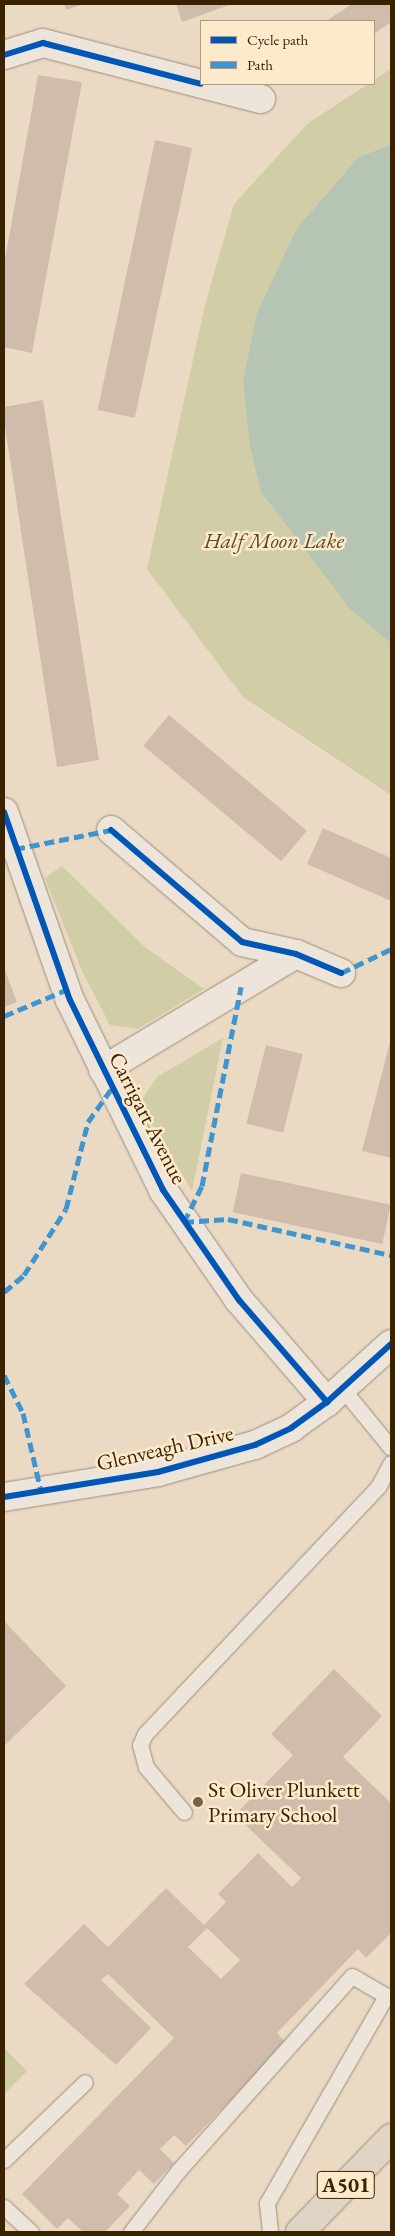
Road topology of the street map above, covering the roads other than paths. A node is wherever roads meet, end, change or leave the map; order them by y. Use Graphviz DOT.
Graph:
graph roads {
  1 [pos="4,55"];
  2 [pos="200,83"];
  3 [pos="206,85"];
  4 [pos="260,99"];
  5 [pos="4,812"];
  6 [pos="111,830"];
  7 [pos="296,954"];
  8 [pos="341,973"];
  9 [pos="103,1070"];
  10 [pos="391,1344"];
  11 [pos="335,1395"];
  12 [pos="391,1448"];
  13 [pos="391,1463"];
  14 [pos="4,1497"];
  15 [pos="184,1812"];
  16 [pos="85,2082"];
  17 [pos="391,2138"];
  18 [pos="4,2160"];
  19 [pos="4,2207"];
  20 [pos="31,2232"];
  21 [pos="131,2232"];
  22 [pos="270,2232"];
  23 [pos="300,2232"];
  1 -- 2 [label="street"];
  3 -- 4 [label="street"];
  5 -- 9 [label="street, Carrigart Avenue"];
  6 -- 7 [label="street"];
  7 -- 8 [label="street"];
  7 -- 9 [label="street, Carrigart Avenue"];
  9 -- 11 [label="street, Carrigart Avenue"];
  10 -- 11 [label="street, Glenveagh Drive"];
  11 -- 12 [label="lane"];
  11 -- 14 [label="street, Glenveagh Drive"];
  13 -- 15 [label="lane"];
  16 -- 18 [label="lane"];
  17 -- 23 [label="main road, A501"];
  19 -- 20 [label="lane"];
  21 -- 22 [label="lane"];
}
